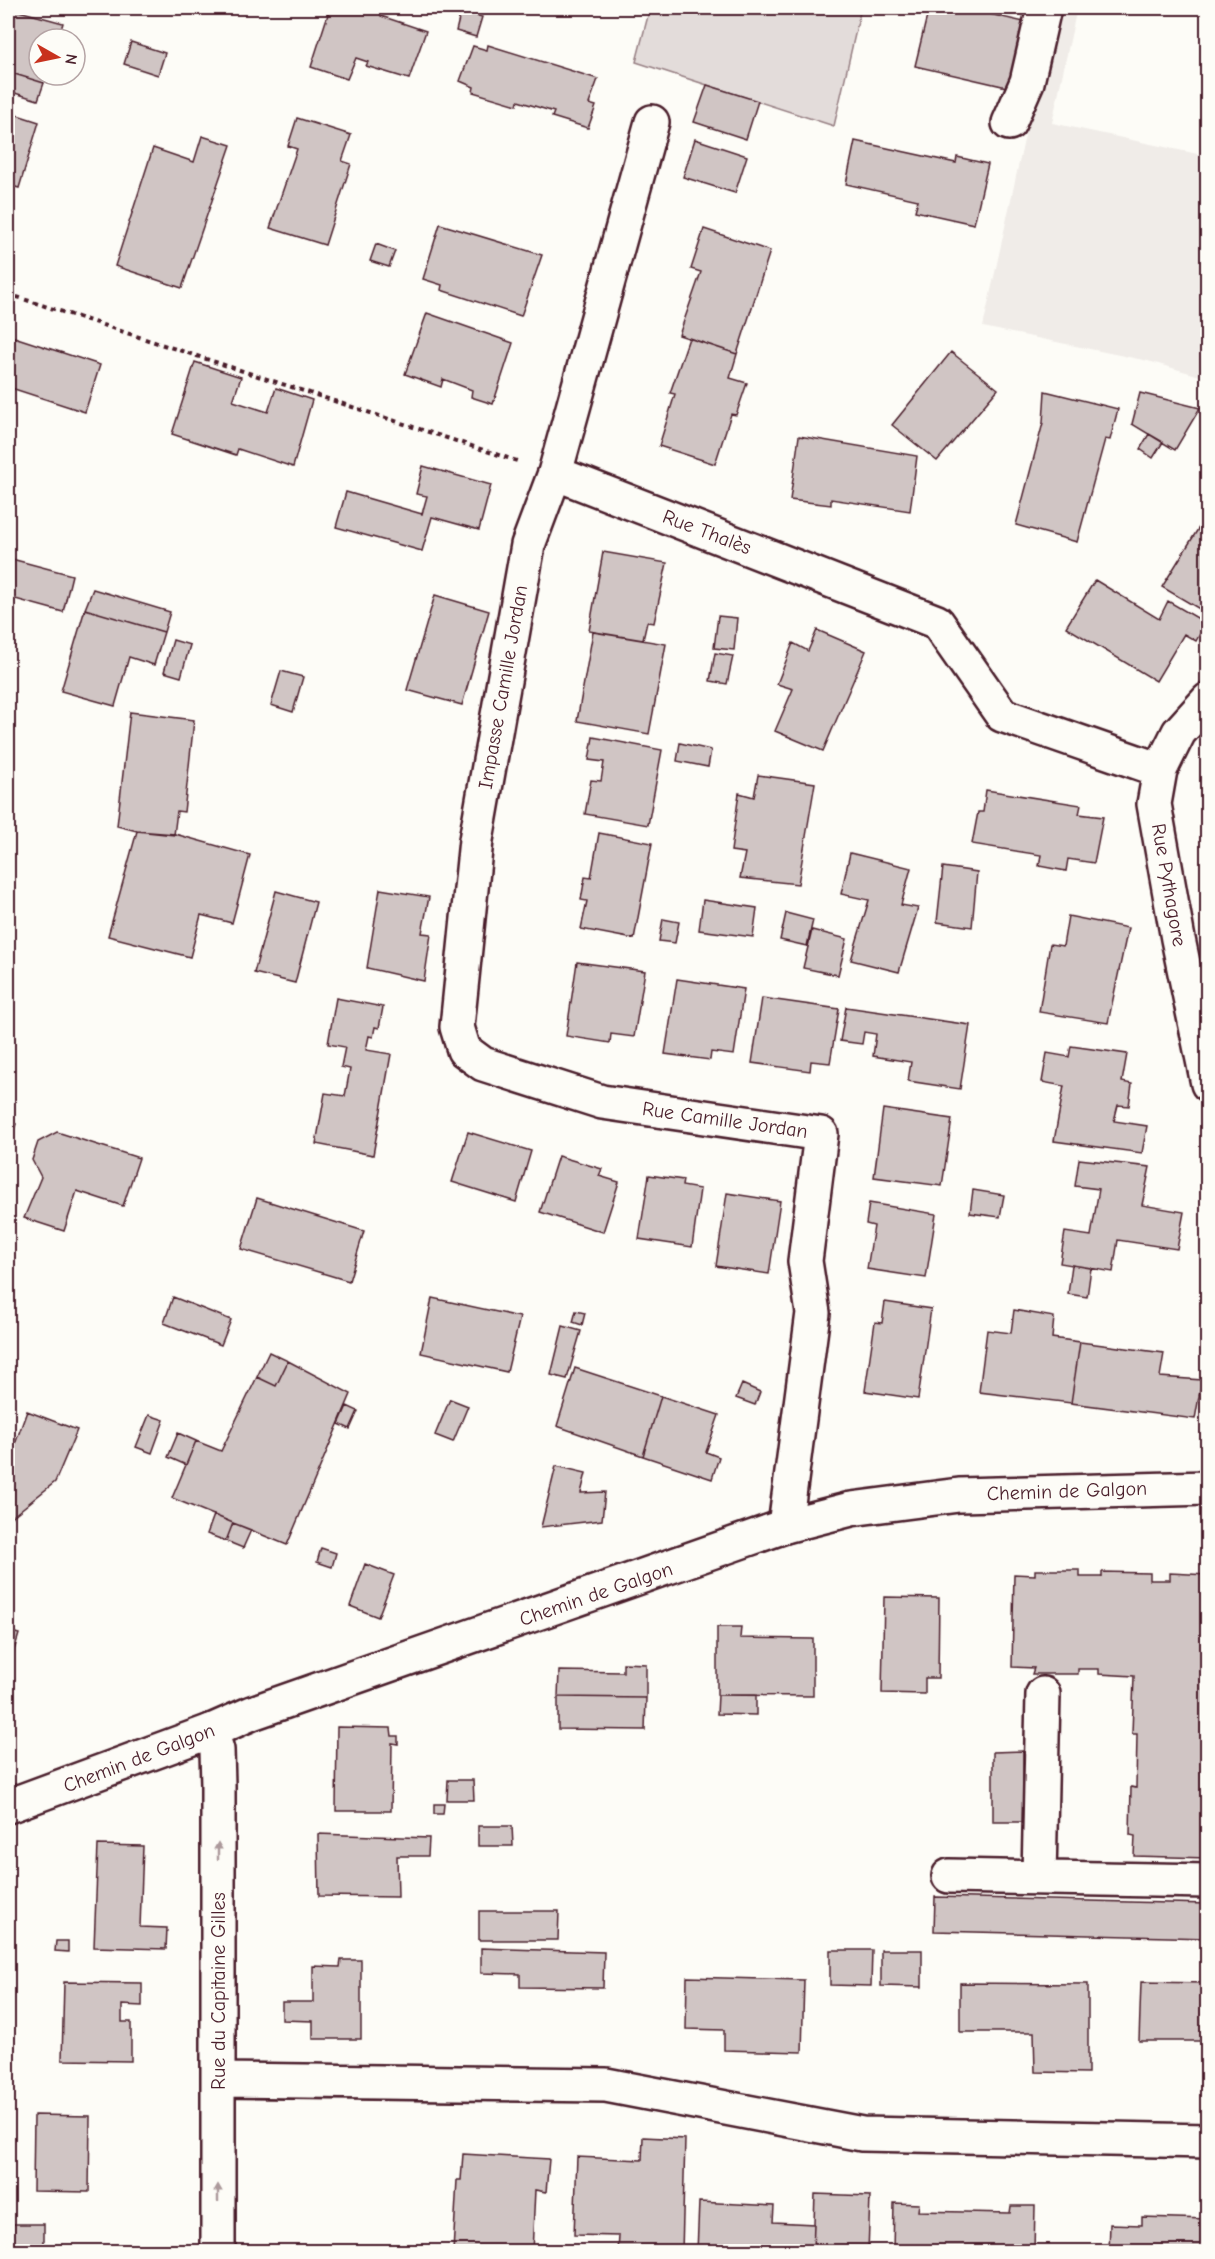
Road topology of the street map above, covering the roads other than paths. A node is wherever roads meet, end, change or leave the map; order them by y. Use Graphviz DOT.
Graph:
graph roads {
  1 [pos="1044,8"];
  2 [pos="652,122"];
  3 [pos="1009,123"];
  4 [pos="555,474"];
  5 [pos="1208,700"];
  6 [pos="1160,770"];
  7 [pos="470,904"];
  8 [pos="1208,1084"];
  9 [pos="1208,1488"];
  10 [pos="785,1526"];
  11 [pos="1043,1694"];
  12 [pos="211,1731"];
  13 [pos="8,1806"];
  14 [pos="949,1875"];
  15 [pos="1039,1877"];
  16 [pos="1208,1881"];
  17 [pos="218,2079"];
  18 [pos="1208,2141"];
  19 [pos="218,2252"];
  1 -- 3 [label="street"];
  2 -- 4 [label="street"];
  4 -- 6 [label="street, Rue Thalès"];
  4 -- 7 [label="street, Impasse Camille Jordan"];
  5 -- 6 [label="street, Rue Pythagore"];
  6 -- 8 [label="street, Rue Pythagore"];
  7 -- 10 [label="street, Rue Camille Jordan"];
  9 -- 10 [label="street, Chemin de Galgon"];
  10 -- 12 [label="street, Chemin de Galgon"];
  11 -- 15 [label="street"];
  12 -- 13 [label="street, Chemin de Galgon"];
  17 -- 12 [label="street, Rue du Capitaine Gilles, one-way"];
  14 -- 15 [label="street"];
  15 -- 16 [label="street"];
  17 -- 18 [label="street"];
  19 -- 17 [label="street, Rue du Capitaine Gilles, one-way"];
}
